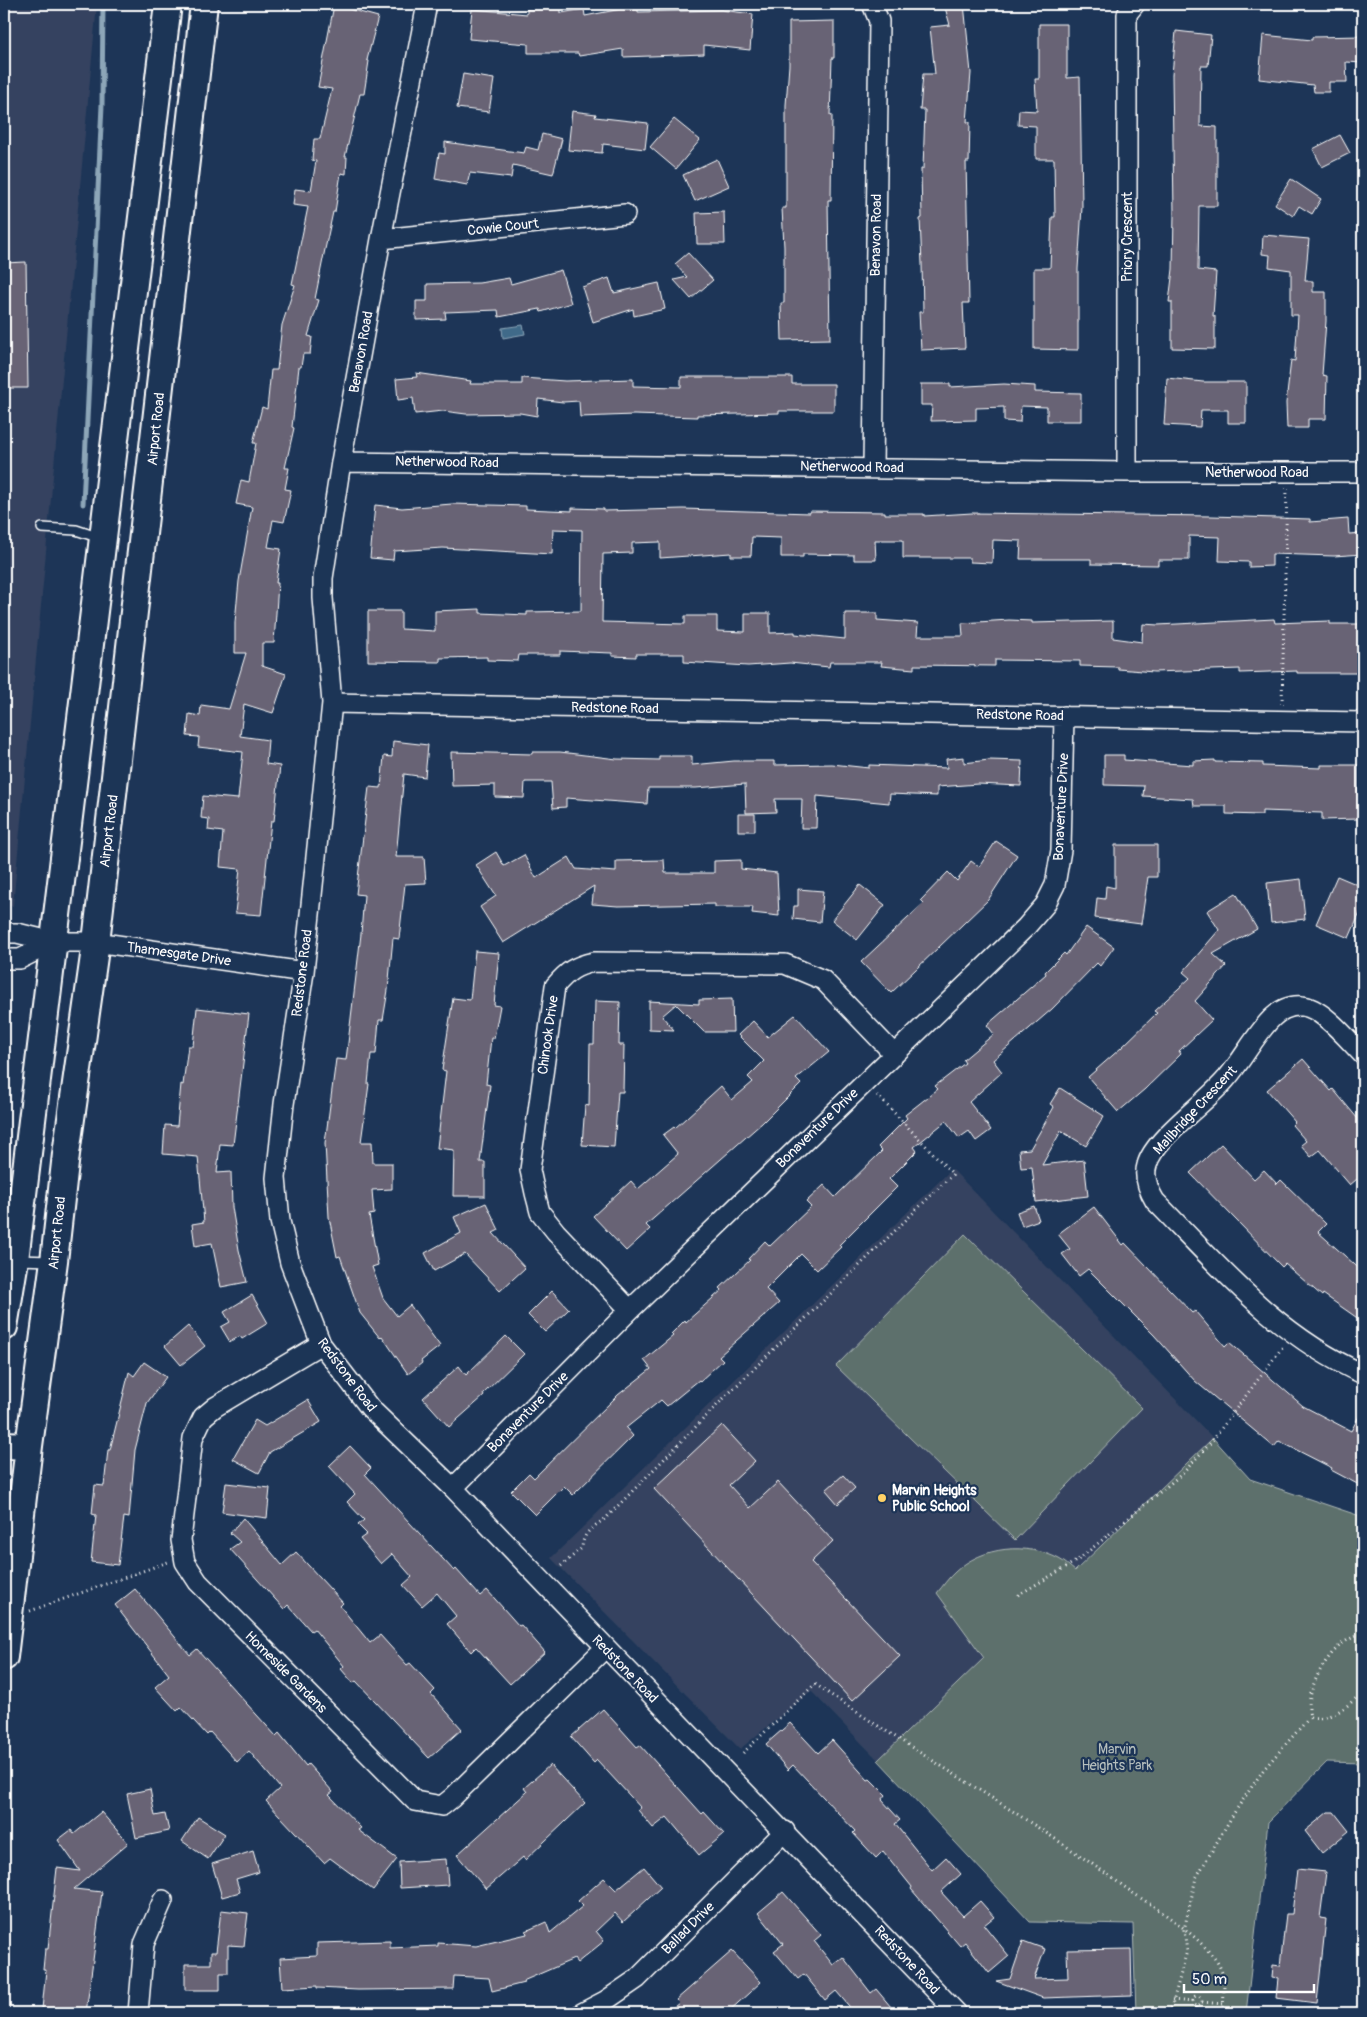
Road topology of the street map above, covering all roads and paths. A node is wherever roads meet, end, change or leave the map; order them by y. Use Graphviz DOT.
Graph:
graph roads {
  1 [pos="168,4"];
  2 [pos="204,4"];
  3 [pos="428,4"];
  4 [pos="872,4"];
  5 [pos="1135,4"];
  6 [pos="625,214"];
  7 [pos="381,239"];
  8 [pos="341,462"];
  9 [pos="873,467"];
  10 [pos="1127,472"];
  11 [pos="1287,472"];
  12 [pos="1363,472"];
  13 [pos="42,528"];
  14 [pos="103,539"];
  15 [pos="143,540"];
  16 [pos="332,703"];
  17 [pos="1064,716"];
  18 [pos="1282,720"];
  19 [pos="1363,722"];
  20 [pos="4,933"];
  21 [pos="54,942"];
  22 [pos="96,942"];
  23 [pos="4,959"];
  24 [pos="304,972"];
  25 [pos="894,1054"];
  26 [pos="1363,1056"];
  27 [pos="864,1082"];
  28 [pos="9,1260"];
  29 [pos="54,1261"];
  30 [pos="630,1310"];
  31 [pos="4,1328"];
  32 [pos="1292,1334"];
  33 [pos="321,1344"];
  34 [pos="1363,1374"];
  35 [pos="16,1445"];
  36 [pos="453,1488"];
  37 [pos="185,1562"];
  38 [pos="561,1566"];
  39 [pos="1018,1595"];
  40 [pos="30,1611"];
  41 [pos="1363,1636"];
  42 [pos="605,1648"];
  43 [pos="4,1657"];
  44 [pos="1363,1691"];
  45 [pos="1310,1717"];
  46 [pos="743,1753"];
  47 [pos="784,1831"];
  48 [pos="162,1900"];
  49 [pos="1184,1930"];
  50 [pos="1172,2000"];
  51 [pos="1192,2002"];
  52 [pos="1202,2002"];
  53 [pos="1223,2004"];
  54 [pos="1196,2007"];
  55 [pos="138,2013"];
  56 [pos="582,2013"];
  57 [pos="957,2013"];
  58 [pos="1170,2013"];
  59 [pos="1196,2013"];
  60 [pos="1222,2013"];
  1 -- 14 [label="main road"];
  2 -- 15 [label="main road, Airport Road"];
  3 -- 7 [label="street, Benavon Road"];
  4 -- 9 [label="street, Benavon Road"];
  5 -- 10 [label="street, Priory Crescent"];
  6 -- 7 [label="street, Cowie Court"];
  7 -- 8 [label="street, Benavon Road"];
  8 -- 9 [label="street, Netherwood Road"];
  8 -- 16 [label="street, Benavon Road"];
  9 -- 10 [label="street, Netherwood Road"];
  10 -- 11 [label="street, Netherwood Road"];
  11 -- 12 [label="street, Netherwood Road"];
  11 -- 18 [label="path"];
  13 -- 14 [label="lane"];
  14 -- 15 [label="main road"];
  14 -- 21 [label="main road"];
  15 -- 22 [label="main road, Airport Road"];
  16 -- 17 [label="street, Redstone Road"];
  16 -- 24 [label="street, Redstone Road"];
  17 -- 18 [label="street, Redstone Road"];
  17 -- 25 [label="street, Bonaventure Drive"];
  18 -- 19 [label="street, Redstone Road"];
  20 -- 21 [label="street, Thamesgate Drive"];
  21 -- 22 [label="street, Thamesgate Drive"];
  21 -- 23 [label="street, Thamesgate Drive"];
  21 -- 28 [label="main road"];
  22 -- 24 [label="street, Thamesgate Drive"];
  22 -- 29 [label="main road, Airport Road"];
  24 -- 33 [label="street, Redstone Road"];
  25 -- 27 [label="street, Bonaventure Drive"];
  25 -- 30 [label="street, Chinook Drive"];
  26 -- 32 [label="street, Mallbridge Crescent"];
  27 -- 30 [label="street, Bonaventure Drive"];
  27 -- 38 [label="path"];
  28 -- 29 [label="lane"];
  28 -- 31 [label="main road"];
  29 -- 35 [label="main road, Airport Road"];
  30 -- 36 [label="street, Bonaventure Drive"];
  32 -- 34 [label="street, Mallbridge Crescent"];
  32 -- 39 [label="path"];
  33 -- 36 [label="street, Redstone Road"];
  33 -- 37 [label="street, Homeside Gardens"];
  35 -- 43 [label="main road, Airport Road"];
  36 -- 42 [label="street, Redstone Road"];
  37 -- 40 [label="path"];
  37 -- 42 [label="street, Homeside Gardens"];
  41 -- 45 [label="path"];
  42 -- 47 [label="street, Redstone Road"];
  44 -- 45 [label="path"];
  45 -- 49 [label="path"];
  46 -- 49 [label="path"];
  47 -- 56 [label="street, Ballad Drive"];
  47 -- 57 [label="street, Redstone Road"];
  48 -- 55 [label="street"];
  49 -- 50 [label="path"];
  49 -- 53 [label="path"];
  50 -- 51 [label="path"];
  50 -- 58 [label="path"];
  51 -- 52 [label="path"];
  51 -- 54 [label="path"];
  52 -- 53 [label="path"];
  52 -- 54 [label="path"];
  53 -- 60 [label="path"];
  54 -- 59 [label="path"];
}
